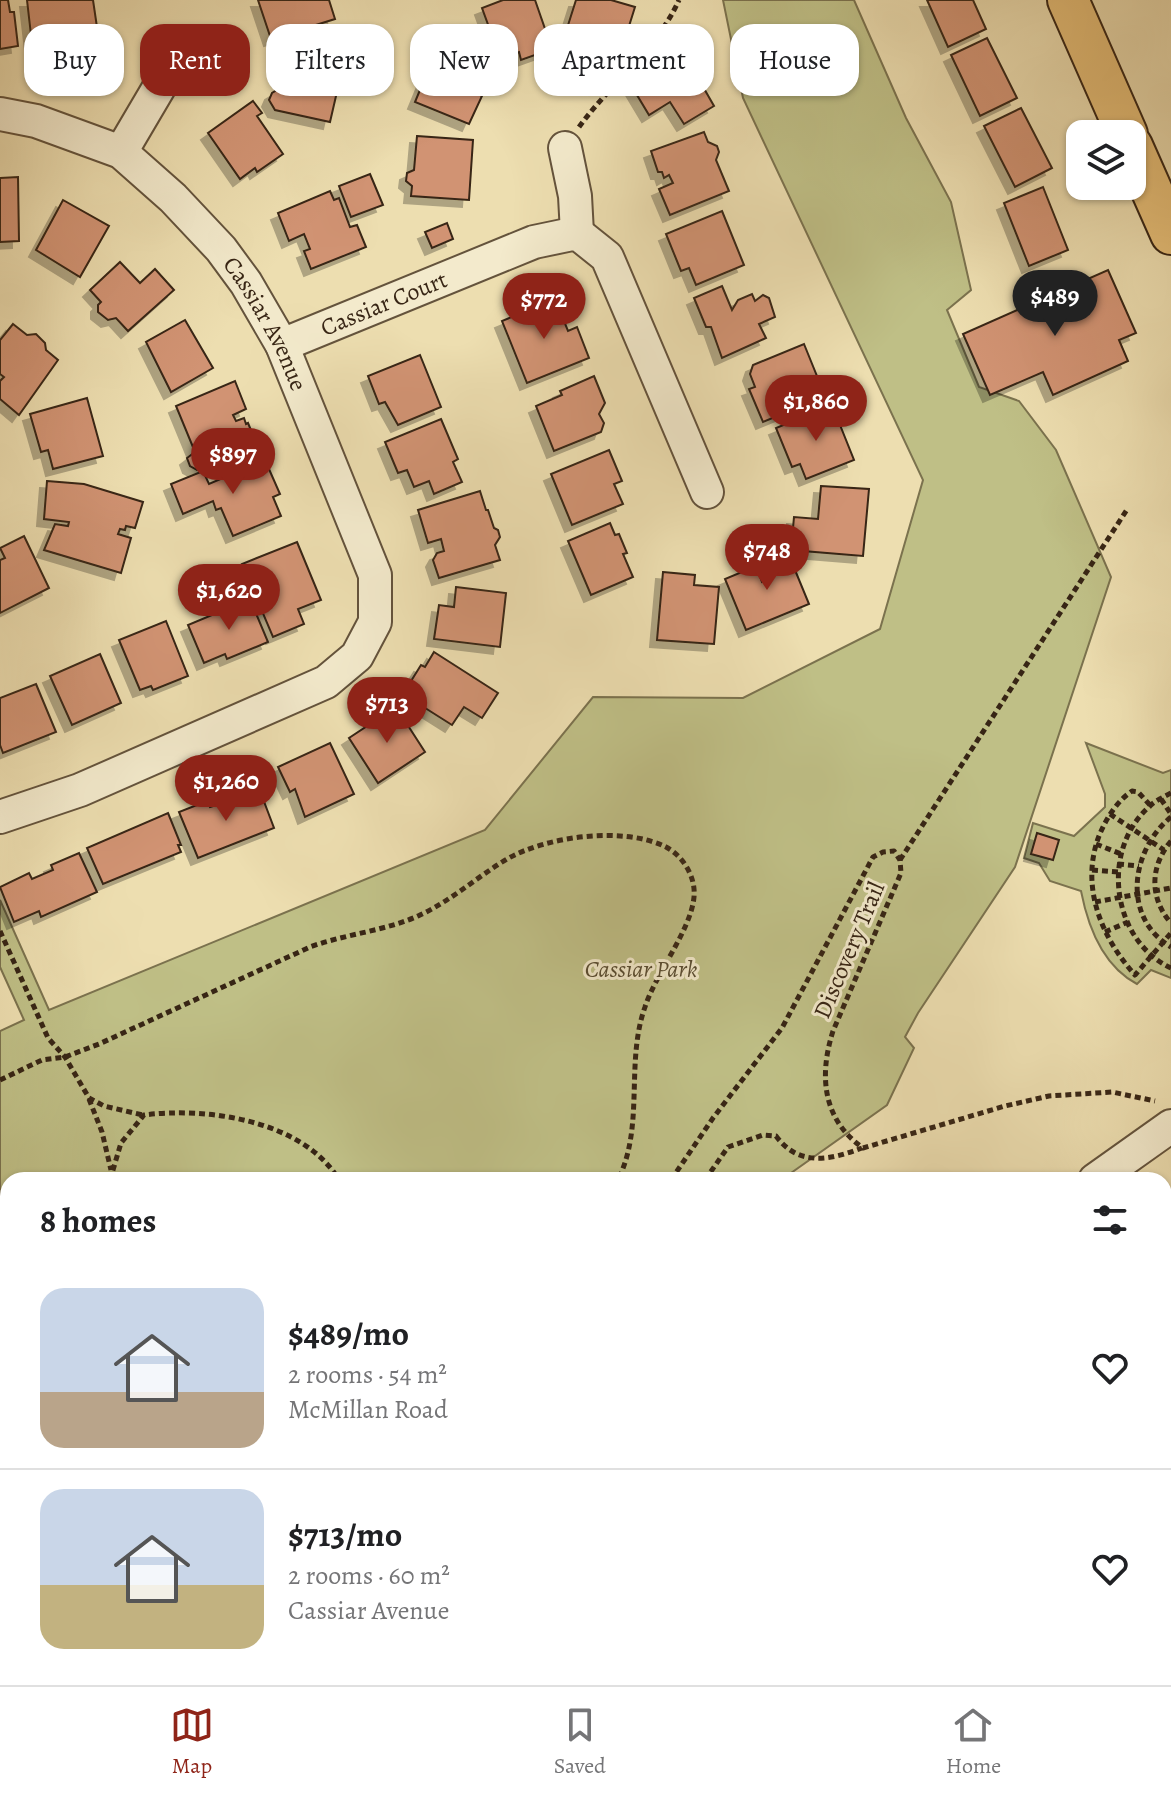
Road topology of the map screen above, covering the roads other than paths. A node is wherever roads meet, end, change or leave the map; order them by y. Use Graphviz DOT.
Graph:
graph roads {
  1 [pos="1068,0"];
  2 [pos="154,96"];
  3 [pos="0,114"];
  4 [pos="1121,120"];
  5 [pos="565,148"];
  6 [pos="121,152"];
  7 [pos="1146,178"];
  8 [pos="577,233"];
  9 [pos="1171,234"];
  10 [pos="282,345"];
  11 [pos="707,492"];
  12 [pos="0,817"];
  13 [pos="1166,1114"];
  14 [pos="1104,1172"];
  1 -- 4 [label="main road"];
  2 -- 6 [label="street"];
  3 -- 6 [label="street, Cassiar Avenue"];
  5 -- 8 [label="street"];
  6 -- 10 [label="street, Cassiar Avenue"];
  7 -- 9 [label="main road"];
  8 -- 10 [label="street, Cassiar Court"];
  8 -- 11 [label="street"];
  10 -- 12 [label="street, Cassiar Avenue"];
  13 -- 14 [label="street"];
}
